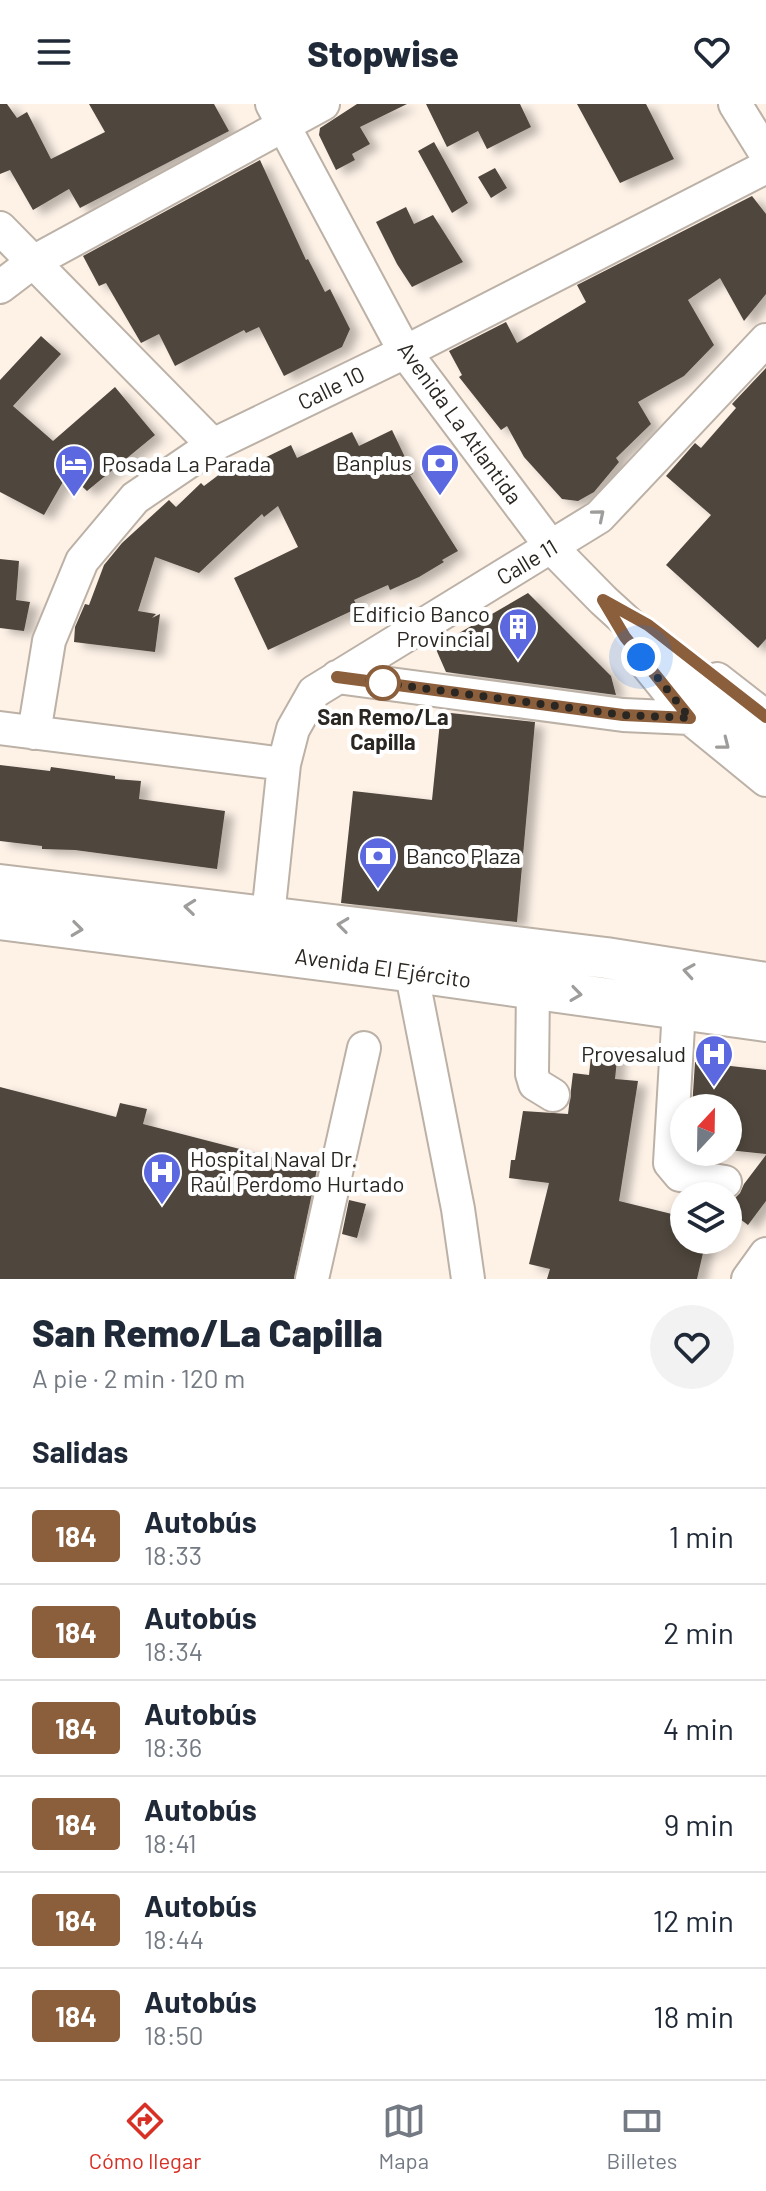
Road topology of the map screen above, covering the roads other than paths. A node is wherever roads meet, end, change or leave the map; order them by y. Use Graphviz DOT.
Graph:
graph roads {
  1 [pos="323,104"];
  2 [pos="735,104"];
  3 [pos="277,114"];
  4 [pos="766,154"];
  5 [pos="766,167"];
  6 [pos="0,228"];
  7 [pos="33,262"];
  8 [pos="0,287"];
  9 [pos="766,340"];
  10 [pos="405,352"];
  11 [pos="213,445"];
  12 [pos="552,548"];
  13 [pos="603,600"];
  14 [pos="337,677"];
  15 [pos="690,718"];
  16 [pos="763,726"];
  17 [pos="0,728"];
  18 [pos="34,733"];
  19 [pos="284,764"];
  20 [pos="766,780"];
  21 [pos="0,885"];
  22 [pos="268,916"];
  23 [pos="0,919"];
  24 [pos="417,954"];
  25 [pos="766,983"];
  26 [pos="533,988"];
  27 [pos="679,1009"];
  28 [pos="766,1021"];
  29 [pos="364,1048"];
  30 [pos="553,1095"];
  31 [pos="725,1182"];
  32 [pos="766,1254"];
  33 [pos="312,1279"];
  34 [pos="468,1279"];
  35 [pos="748,1279"];
  1 -- 3 [label="street"];
  2 -- 4 [label="street"];
  3 -- 7 [label="street"];
  3 -- 10 [label="street, Avenida La Atlantida"];
  5 -- 10 [label="street, Calle 10"];
  6 -- 7 [label="street"];
  7 -- 8 [label="street"];
  7 -- 11 [label="street"];
  12 -- 9 [label="street, Calle 11, one-way"];
  10 -- 11 [label="street, Calle 10"];
  10 -- 12 [label="street, Avenida La Atlantida"];
  11 -- 18 [label="street, Calle 10"];
  12 -- 13 [label="street, Avenida La Atlantida"];
  12 -- 14 [label="street, Calle 11"];
  13 -- 15 [label="street"];
  13 -- 16 [label="street"];
  14 -- 15 [label="street"];
  14 -- 19 [label="street, Calle 11"];
  15 -- 20 [label="street, one-way"];
  17 -- 18 [label="street"];
  18 -- 19 [label="street"];
  19 -- 22 [label="street, Calle 11"];
  22 -- 21 [label="main road, Avenida El Ejército, one-way"];
  24 -- 22 [label="main road, Avenida El Ejército, one-way"];
  23 -- 24 [label="main road, Avenida El Ejército, one-way"];
  25 -- 24 [label="main road, Avenida El Ejército, one-way"];
  24 -- 26 [label="main road, Avenida El Ejército"];
  24 -- 34 [label="street"];
  26 -- 27 [label="main road, Avenida El Ejército, one-way"];
  26 -- 30 [label="street"];
  27 -- 28 [label="main road, Avenida El Ejército"];
  27 -- 31 [label="street"];
  29 -- 33 [label="street"];
  32 -- 35 [label="street"];
}
